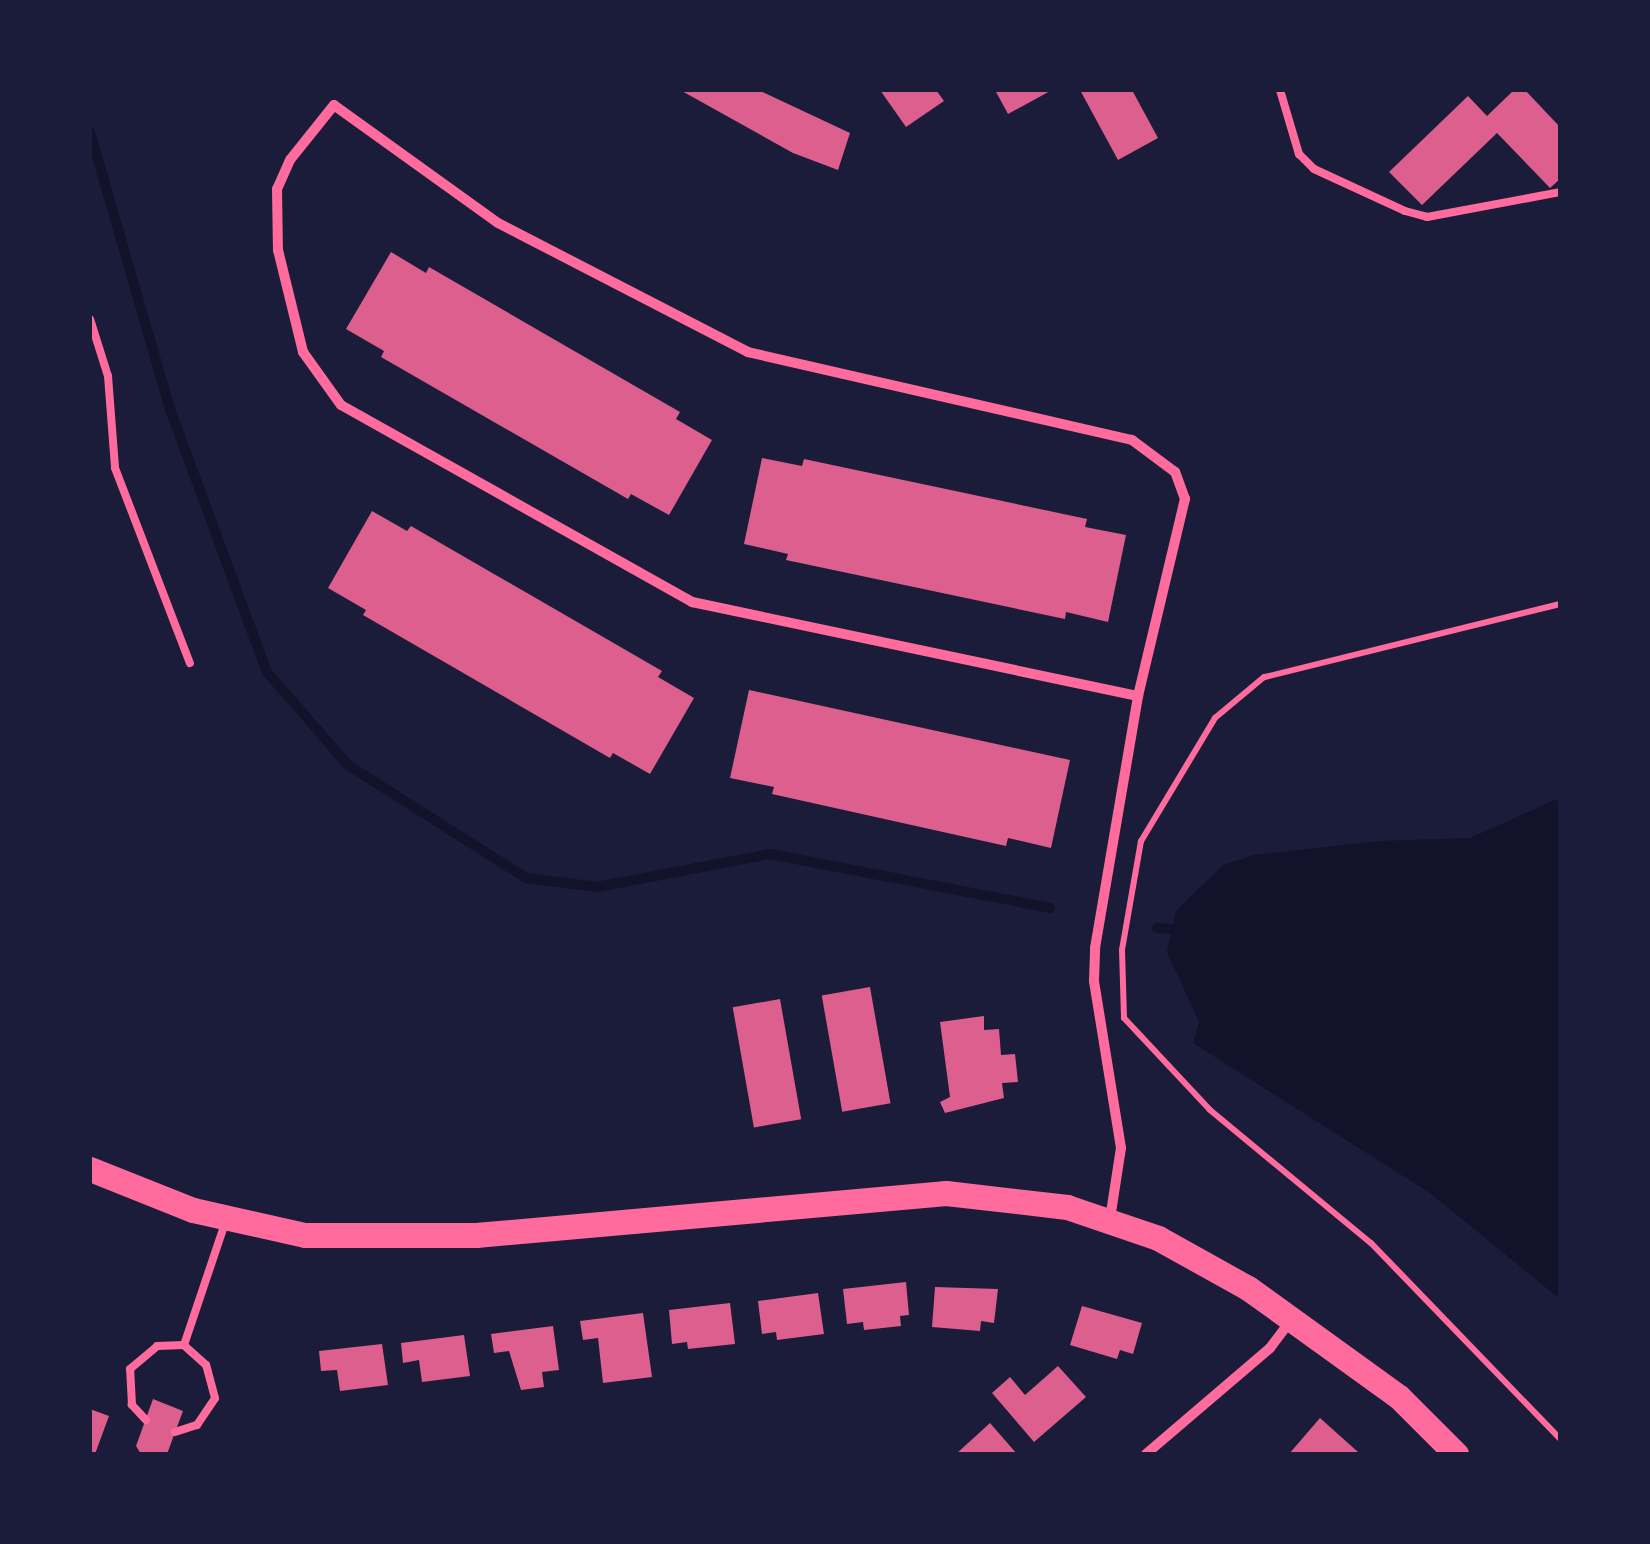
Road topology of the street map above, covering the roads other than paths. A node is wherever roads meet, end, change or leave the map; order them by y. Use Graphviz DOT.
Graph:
graph roads {
  1 [pos="1280,90"];
  2 [pos="1560,192"];
  3 [pos="90,319"];
  4 [pos="190,664"];
  5 [pos="1138,696"];
  6 [pos="91,1169"];
  7 [pos="227,1218"];
  8 [pos="1110,1219"];
  9 [pos="1292,1318"];
  10 [pos="184,1345"];
  11 [pos="146,1420"];
  12 [pos="175,1432"];
  13 [pos="1146,1454"];
  14 [pos="1456,1454"];
  1 -- 2 [label="lane"];
  3 -- 4 [label="lane"];
  5 -- 5 [label="street"];
  5 -- 8 [label="street"];
  6 -- 7 [label="main road"];
  7 -- 8 [label="main road"];
  7 -- 10 [label="lane"];
  8 -- 9 [label="main road"];
  9 -- 13 [label="street"];
  9 -- 14 [label="main road"];
  10 -- 11 [label="lane"];
  10 -- 12 [label="lane"];
}
